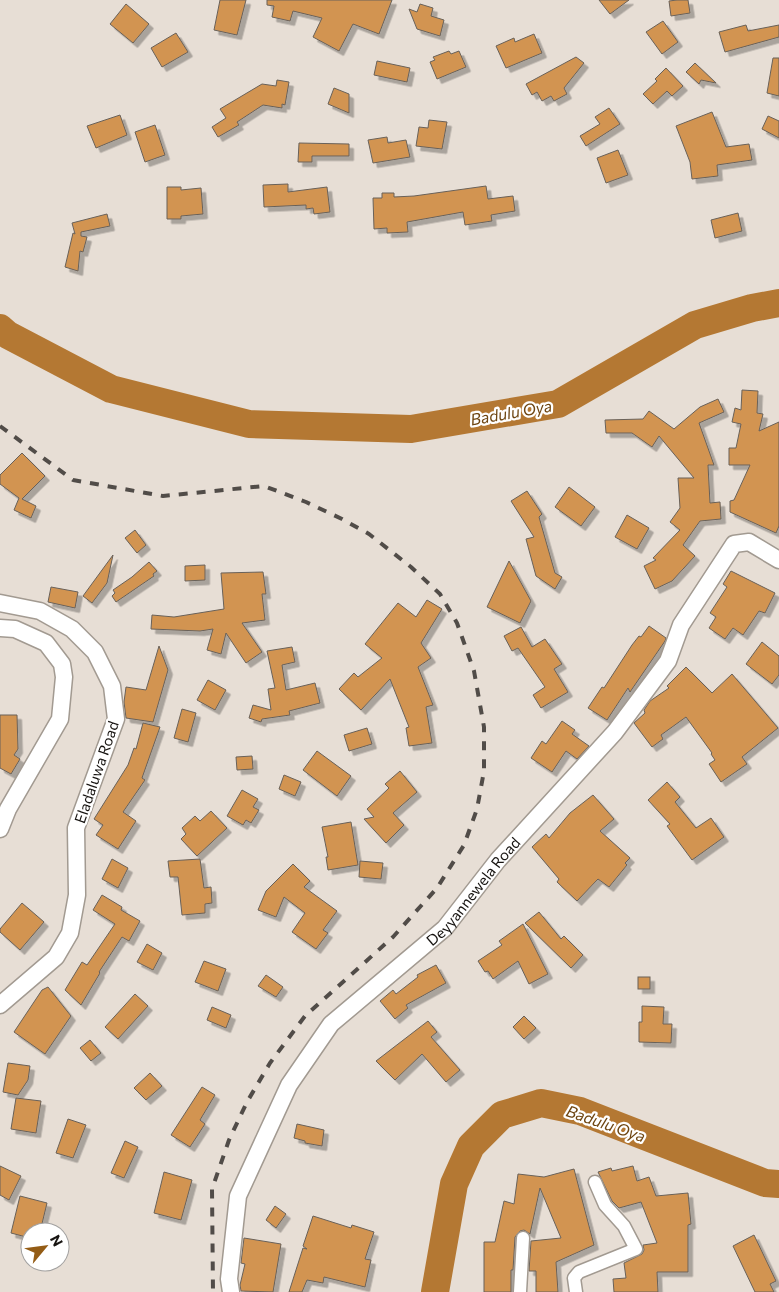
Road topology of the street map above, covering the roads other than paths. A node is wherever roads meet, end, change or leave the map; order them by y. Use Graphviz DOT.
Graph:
graph roads {
  1 [pos="779,560"];
  2 [pos="0,603"];
  3 [pos="0,628"];
  4 [pos="0,829"];
  5 [pos="0,1005"];
  6 [pos="595,1182"];
  7 [pos="523,1238"];
  8 [pos="231,1292"];
  9 [pos="520,1292"];
  10 [pos="576,1292"];
  1 -- 8 [label="street, Deyyannewela Road"];
  2 -- 5 [label="street, Eladaluwa Road"];
  3 -- 4 [label="street"];
  6 -- 10 [label="street"];
  7 -- 9 [label="street"];
}
